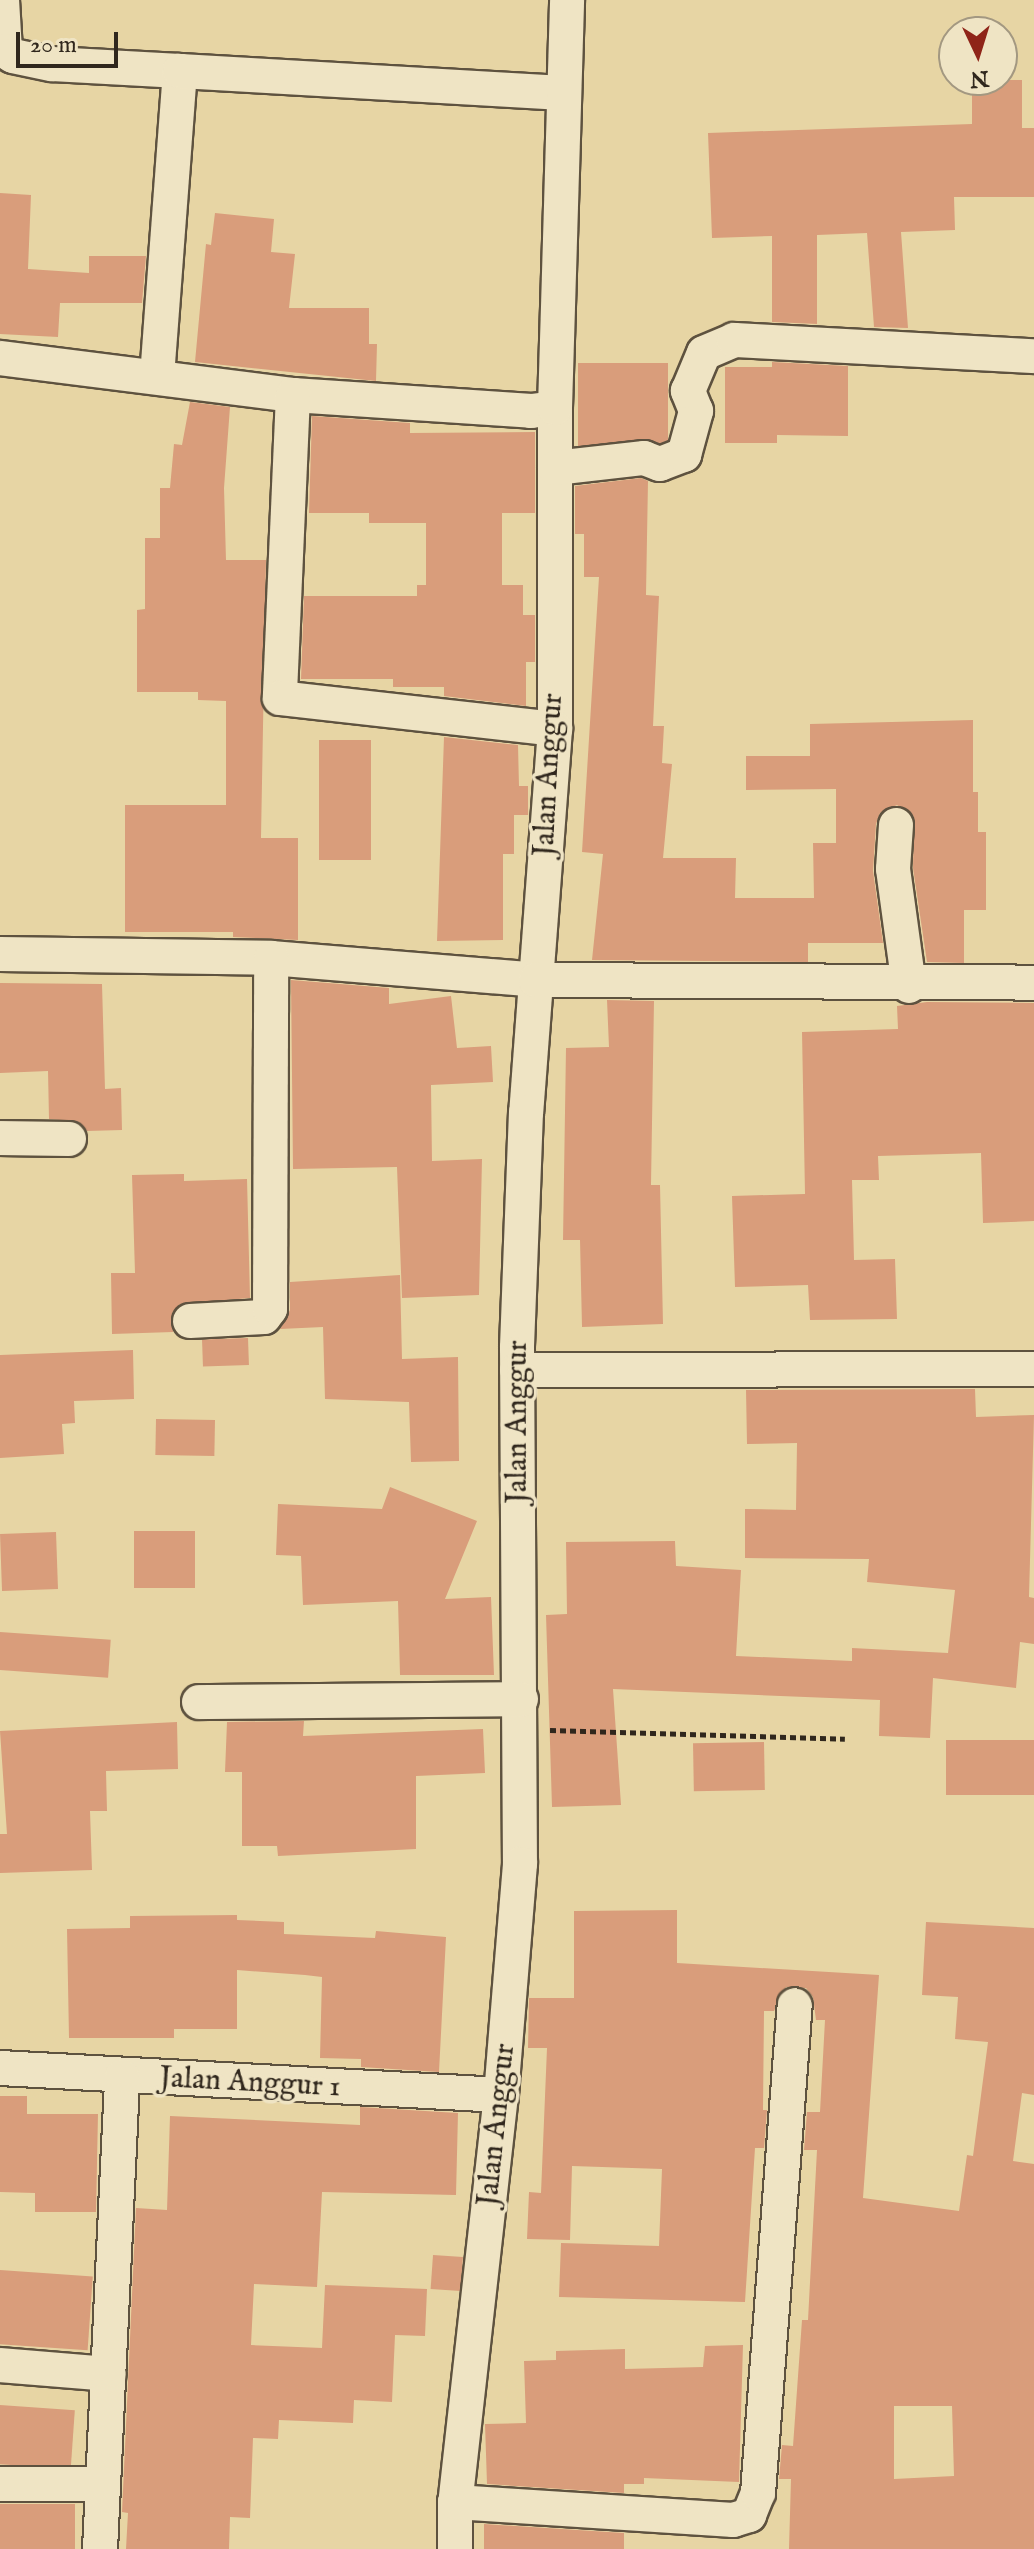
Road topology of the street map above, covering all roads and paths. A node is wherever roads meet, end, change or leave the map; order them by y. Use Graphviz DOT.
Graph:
graph roads {
  1 [pos="2,0"];
  2 [pos="567,0"];
  3 [pos="3,51"];
  4 [pos="180,71"];
  5 [pos="563,93"];
  6 [pos="1034,356"];
  7 [pos="0,358"];
  8 [pos="157,377"];
  9 [pos="293,395"];
  10 [pos="555,408"];
  11 [pos="555,468"];
  12 [pos="555,729"];
  13 [pos="896,825"];
  14 [pos="0,954"];
  15 [pos="271,958"];
  16 [pos="536,980"];
  17 [pos="1034,983"];
  18 [pos="909,986"];
  19 [pos="0,1138"];
  20 [pos="69,1139"];
  21 [pos="190,1321"];
  22 [pos="1034,1369"];
  23 [pos="517,1370"];
  24 [pos="199,1702"];
  25 [pos="521,1714"];
  26 [pos="845,1739"];
  27 [pos="795,2005"];
  28 [pos="0,2068"];
  29 [pos="122,2077"];
  30 [pos="501,2095"];
  31 [pos="0,2365"];
  32 [pos="109,2374"];
  33 [pos="0,2484"];
  34 [pos="102,2484"];
  35 [pos="455,2502"];
  36 [pos="100,2549"];
  37 [pos="455,2549"];
  1 -- 3 [label="street"];
  2 -- 5 [label="street, Jalan Anggur"];
  3 -- 4 [label="street"];
  4 -- 5 [label="street"];
  4 -- 8 [label="street"];
  5 -- 10 [label="street, Jalan Anggur"];
  6 -- 11 [label="street"];
  7 -- 8 [label="street"];
  8 -- 9 [label="street"];
  9 -- 10 [label="street"];
  9 -- 12 [label="street"];
  10 -- 11 [label="street, Jalan Anggur"];
  11 -- 12 [label="street, Jalan Anggur"];
  12 -- 16 [label="street, Jalan Anggur"];
  13 -- 18 [label="street"];
  14 -- 15 [label="street"];
  15 -- 16 [label="street"];
  15 -- 21 [label="street"];
  16 -- 18 [label="street"];
  16 -- 23 [label="street, Jalan Anggur"];
  17 -- 18 [label="street"];
  19 -- 20 [label="street"];
  22 -- 23 [label="street"];
  23 -- 25 [label="street, Jalan Anggur"];
  24 -- 25 [label="street"];
  25 -- 26 [label="path"];
  25 -- 30 [label="street, Jalan Anggur"];
  27 -- 35 [label="street"];
  28 -- 29 [label="street, Jalan Anggur 1"];
  29 -- 30 [label="street, Jalan Anggur 1"];
  29 -- 32 [label="street"];
  30 -- 35 [label="street, Jalan Anggur"];
  31 -- 32 [label="street"];
  32 -- 34 [label="street"];
  33 -- 34 [label="street"];
  34 -- 36 [label="street"];
  35 -- 37 [label="street, Jalan Anggur"];
}
